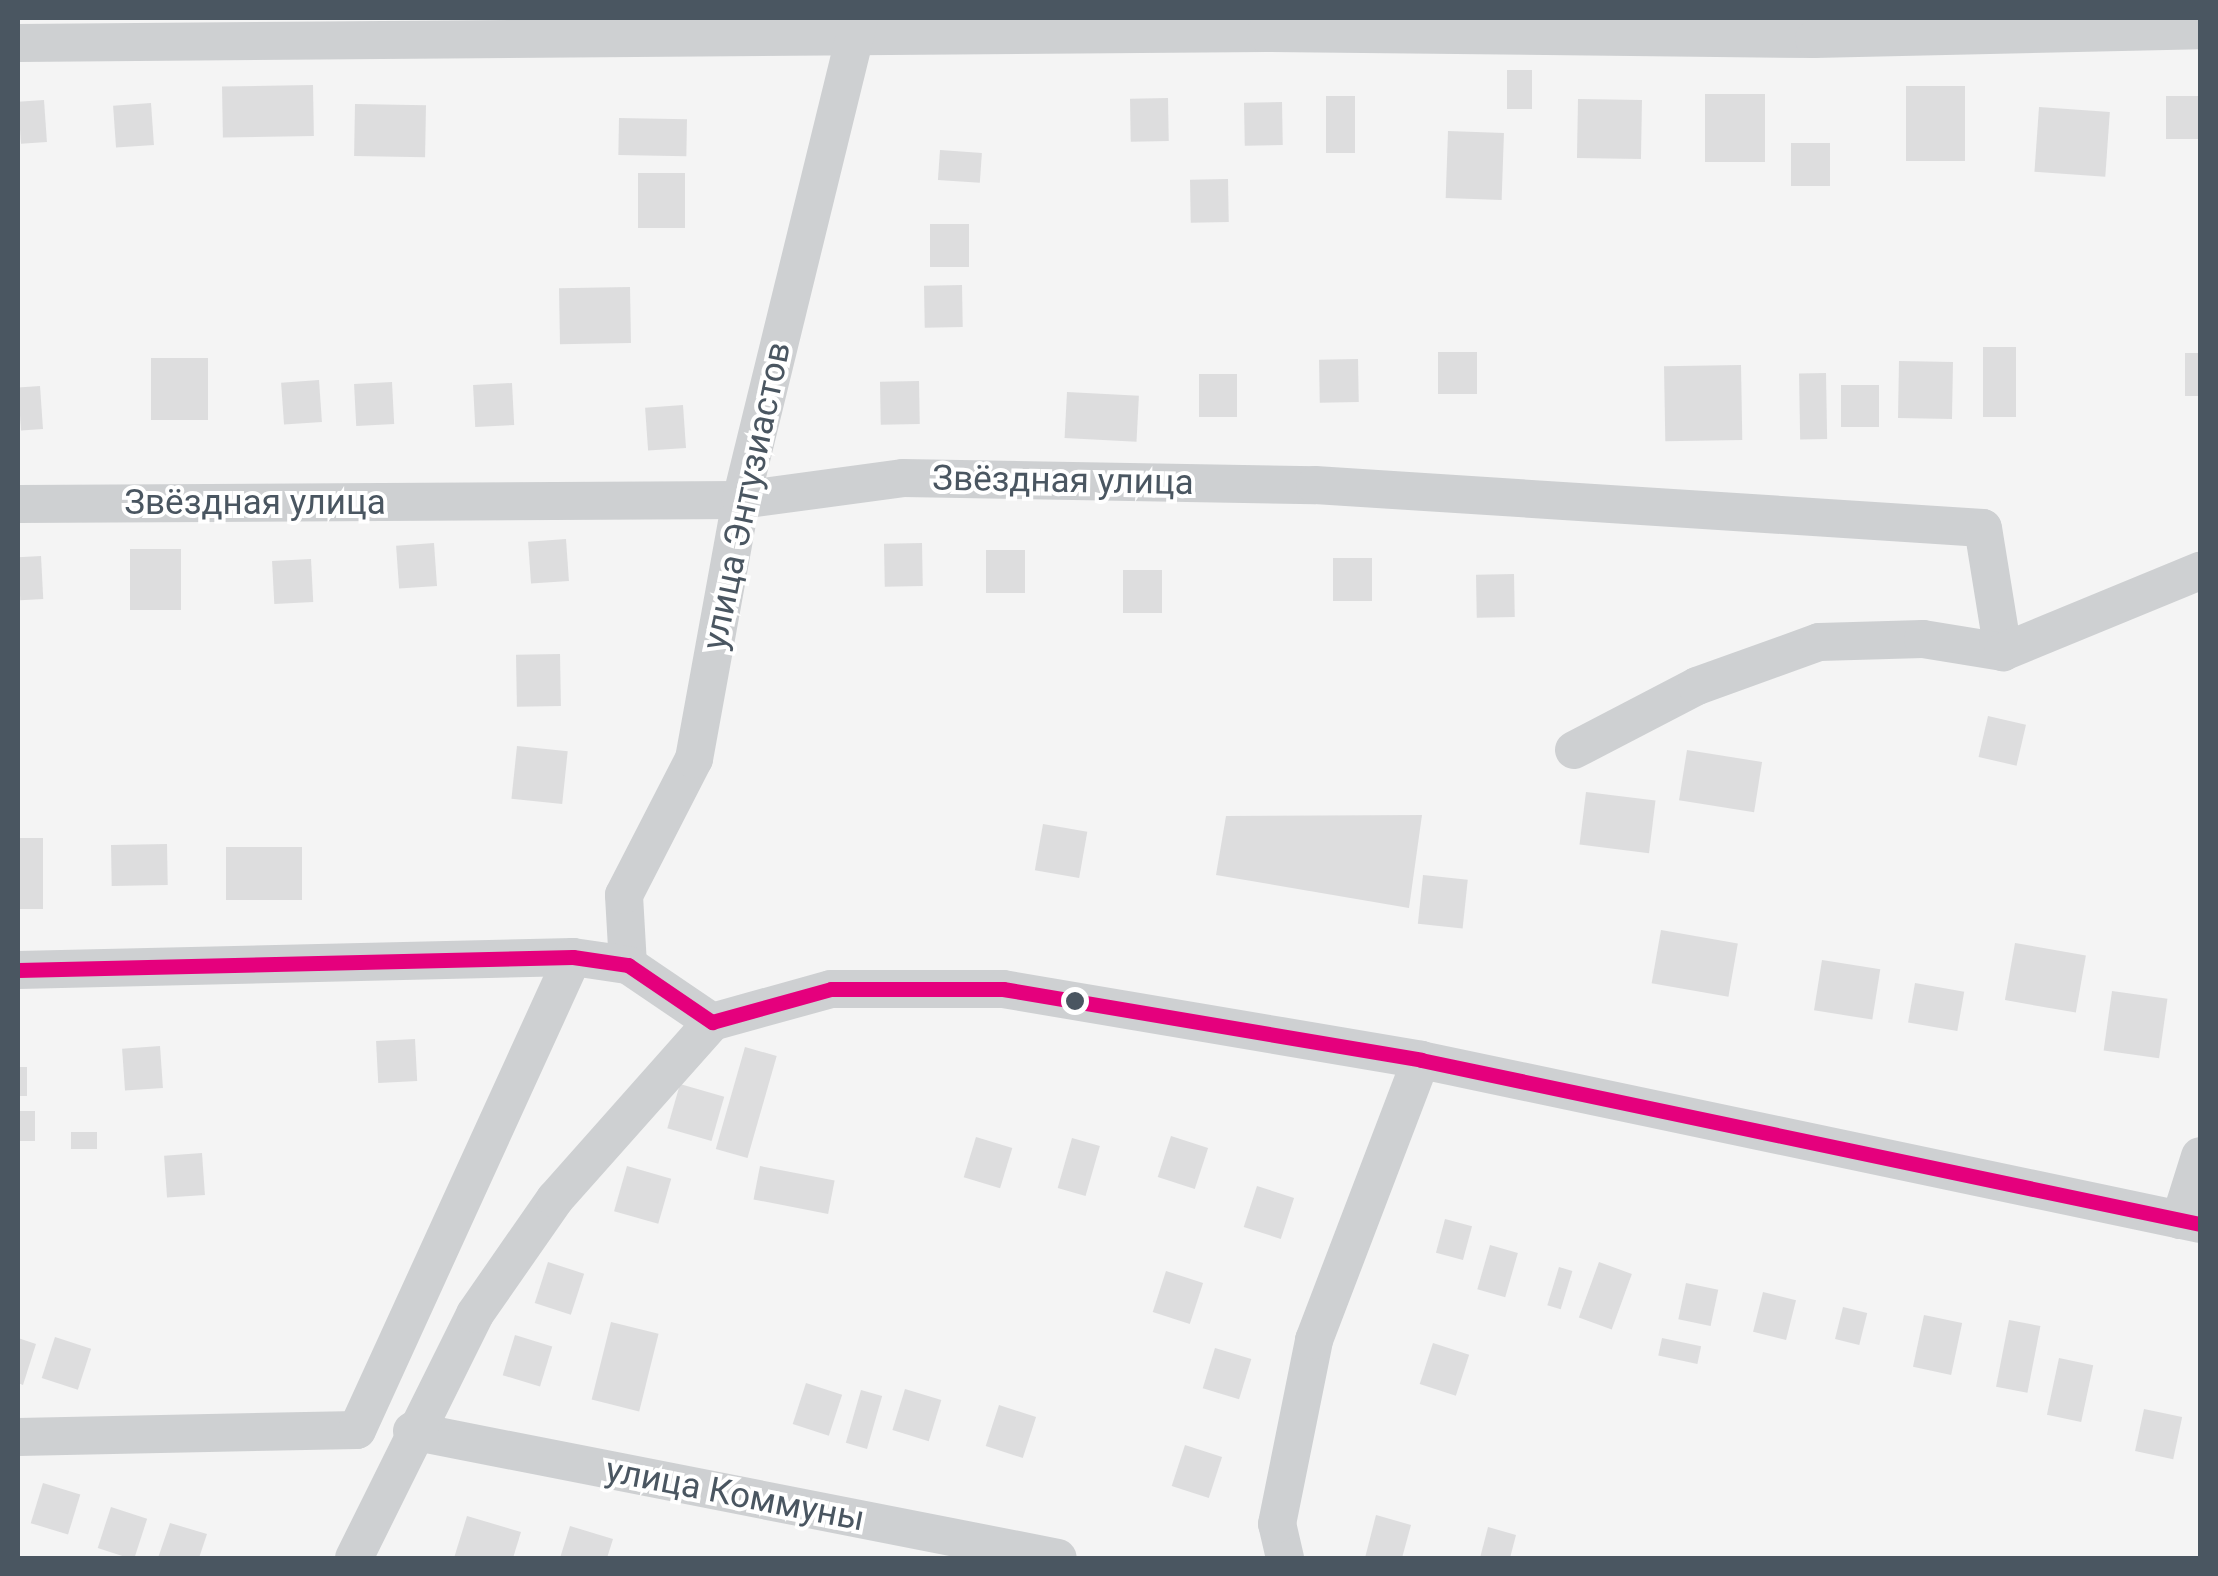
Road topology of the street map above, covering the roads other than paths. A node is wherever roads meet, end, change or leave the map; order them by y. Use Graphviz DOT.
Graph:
graph roads {
  1 [pos="856,28"];
  2 [pos="2200,30"];
  3 [pos="18,43"];
  4 [pos="741,500"];
  5 [pos="18,504"];
  6 [pos="2200,571"];
  7 [pos="2003,652"];
  8 [pos="1574,750"];
  9 [pos="573,956"];
  10 [pos="628,966"];
  11 [pos="18,970"];
  12 [pos="712,1022"];
  13 [pos="1421,1060"];
  14 [pos="2200,1156"];
  15 [pos="2190,1222"];
  16 [pos="412,1430"];
  17 [pos="18,1436"];
  18 [pos="354,1558"];
  19 [pos="1058,1558"];
  20 [pos="1285,1558"];
  1 -- 2 [label="street"];
  1 -- 3 [label="street"];
  1 -- 4 [label="street, улица Энтузиастов"];
  4 -- 5 [label="street, Звёздная улица"];
  4 -- 7 [label="street, Звёздная улица"];
  4 -- 10 [label="street, улица Энтузиастов"];
  6 -- 7 [label="street"];
  7 -- 8 [label="street"];
  9 -- 10 [label="street"];
  9 -- 11 [label="street"];
  9 -- 17 [label="street"];
  10 -- 12 [label="street"];
  12 -- 13 [label="street"];
  12 -- 16 [label="street"];
  13 -- 15 [label="street"];
  13 -- 20 [label="street"];
  14 -- 15 [label="street"];
  16 -- 18 [label="street"];
  16 -- 19 [label="street, улица Коммуны"];
}
